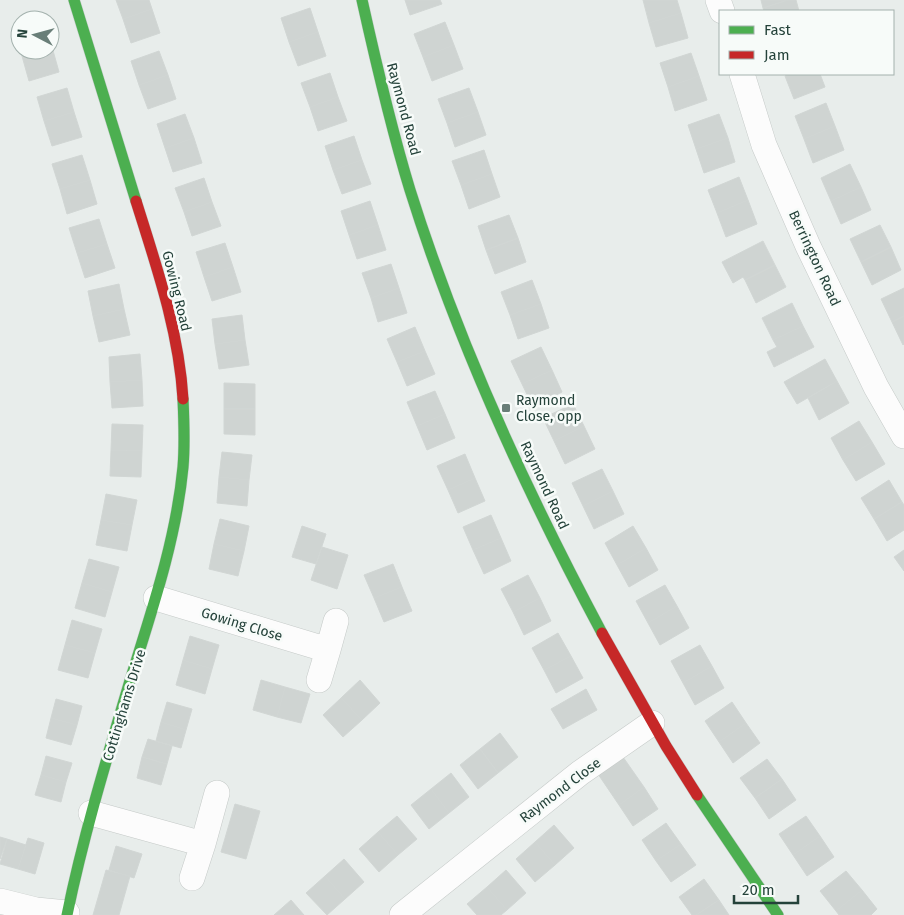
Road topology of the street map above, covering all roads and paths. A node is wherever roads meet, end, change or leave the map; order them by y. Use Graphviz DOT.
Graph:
graph roads {
  1 [pos="74,0"];
  2 [pos="362,0"];
  3 [pos="742,75"];
  4 [pos="904,436"];
  5 [pos="156,598"];
  6 [pos="336,621"];
  7 [pos="328,650"];
  8 [pos="319,680"];
  9 [pos="652,722"];
  10 [pos="217,793"];
  11 [pos="91,813"];
  12 [pos="203,844"];
  13 [pos="192,878"];
  14 [pos="0,901"];
  15 [pos="67,914"];
  16 [pos="412,915"];
  17 [pos="778,915"];
  1 -- 5 [label="street, Gowing Road"];
  2 -- 9 [label="street, Raymond Road"];
  3 -- 4 [label="street, Berrington Road"];
  5 -- 7 [label="street, Gowing Close"];
  5 -- 11 [label="street, Cottinghams Drive"];
  6 -- 7 [label="street"];
  7 -- 8 [label="street"];
  9 -- 16 [label="street, Raymond Close"];
  9 -- 17 [label="street, Raymond Road"];
  10 -- 12 [label="street"];
  11 -- 12 [label="street"];
  11 -- 15 [label="street, Cottinghams Drive"];
  12 -- 13 [label="street"];
  14 -- 15 [label="street, Cottinghams Drive"];
}
